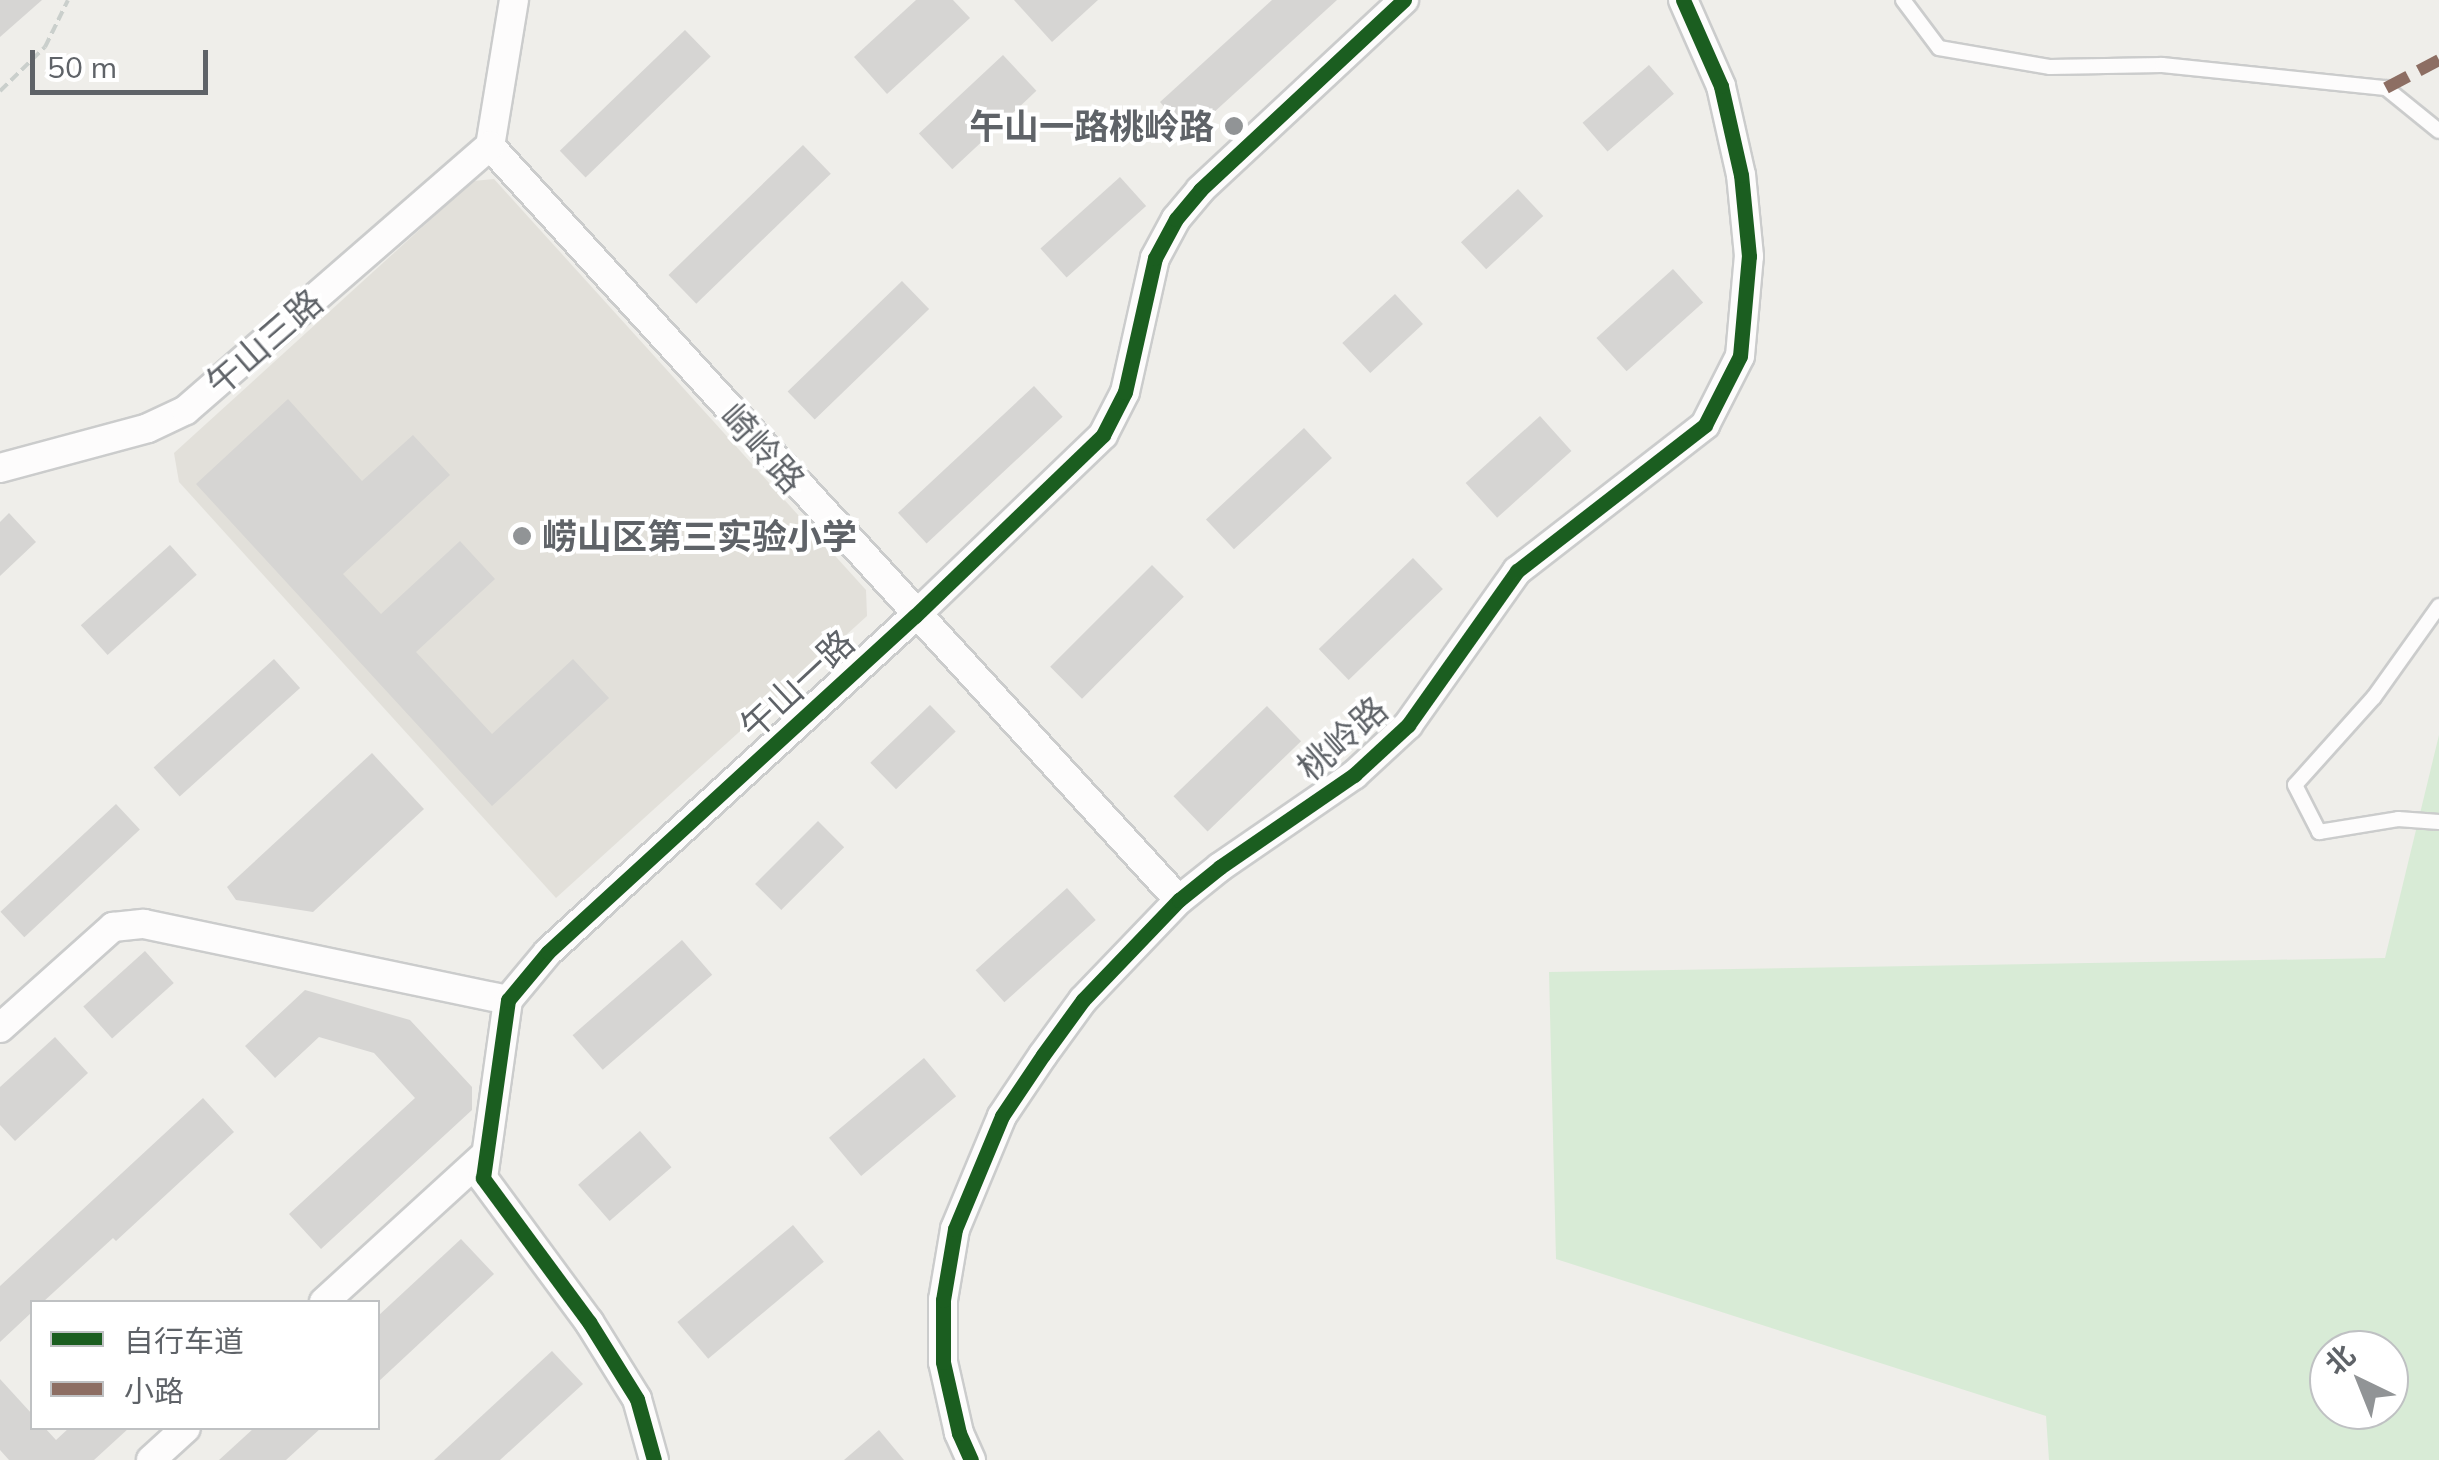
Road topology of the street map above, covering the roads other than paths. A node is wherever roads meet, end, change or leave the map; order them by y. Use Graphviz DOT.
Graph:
graph roads {
  1 [pos="514,0"];
  2 [pos="1404,0"];
  3 [pos="1683,0"];
  4 [pos="1903,0"];
  5 [pos="2439,130"];
  6 [pos="490,146"];
  7 [pos="0,468"];
  8 [pos="2439,606"];
  9 [pos="915,616"];
  10 [pos="2439,822"];
  11 [pos="1179,900"];
  12 [pos="508,1000"];
  13 [pos="0,1028"];
  14 [pos="486,1154"];
  15 [pos="326,1300"];
  16 [pos="184,1430"];
  17 [pos="150,1460"];
  18 [pos="654,1460"];
  19 [pos="971,1460"];
  1 -- 6 [label="street"];
  2 -- 9 [label="street, 午山一路"];
  3 -- 11 [label="street, 桃岭路"];
  4 -- 5 [label="lane"];
  6 -- 7 [label="street, 午山三路"];
  6 -- 9 [label="street, 崎岭路"];
  8 -- 10 [label="lane"];
  9 -- 11 [label="street, 崎岭路"];
  9 -- 12 [label="street, 午山一路"];
  11 -- 19 [label="street, 桃岭路"];
  12 -- 13 [label="street"];
  12 -- 14 [label="street"];
  14 -- 15 [label="street"];
  14 -- 18 [label="street"];
  16 -- 17 [label="street"];
}
